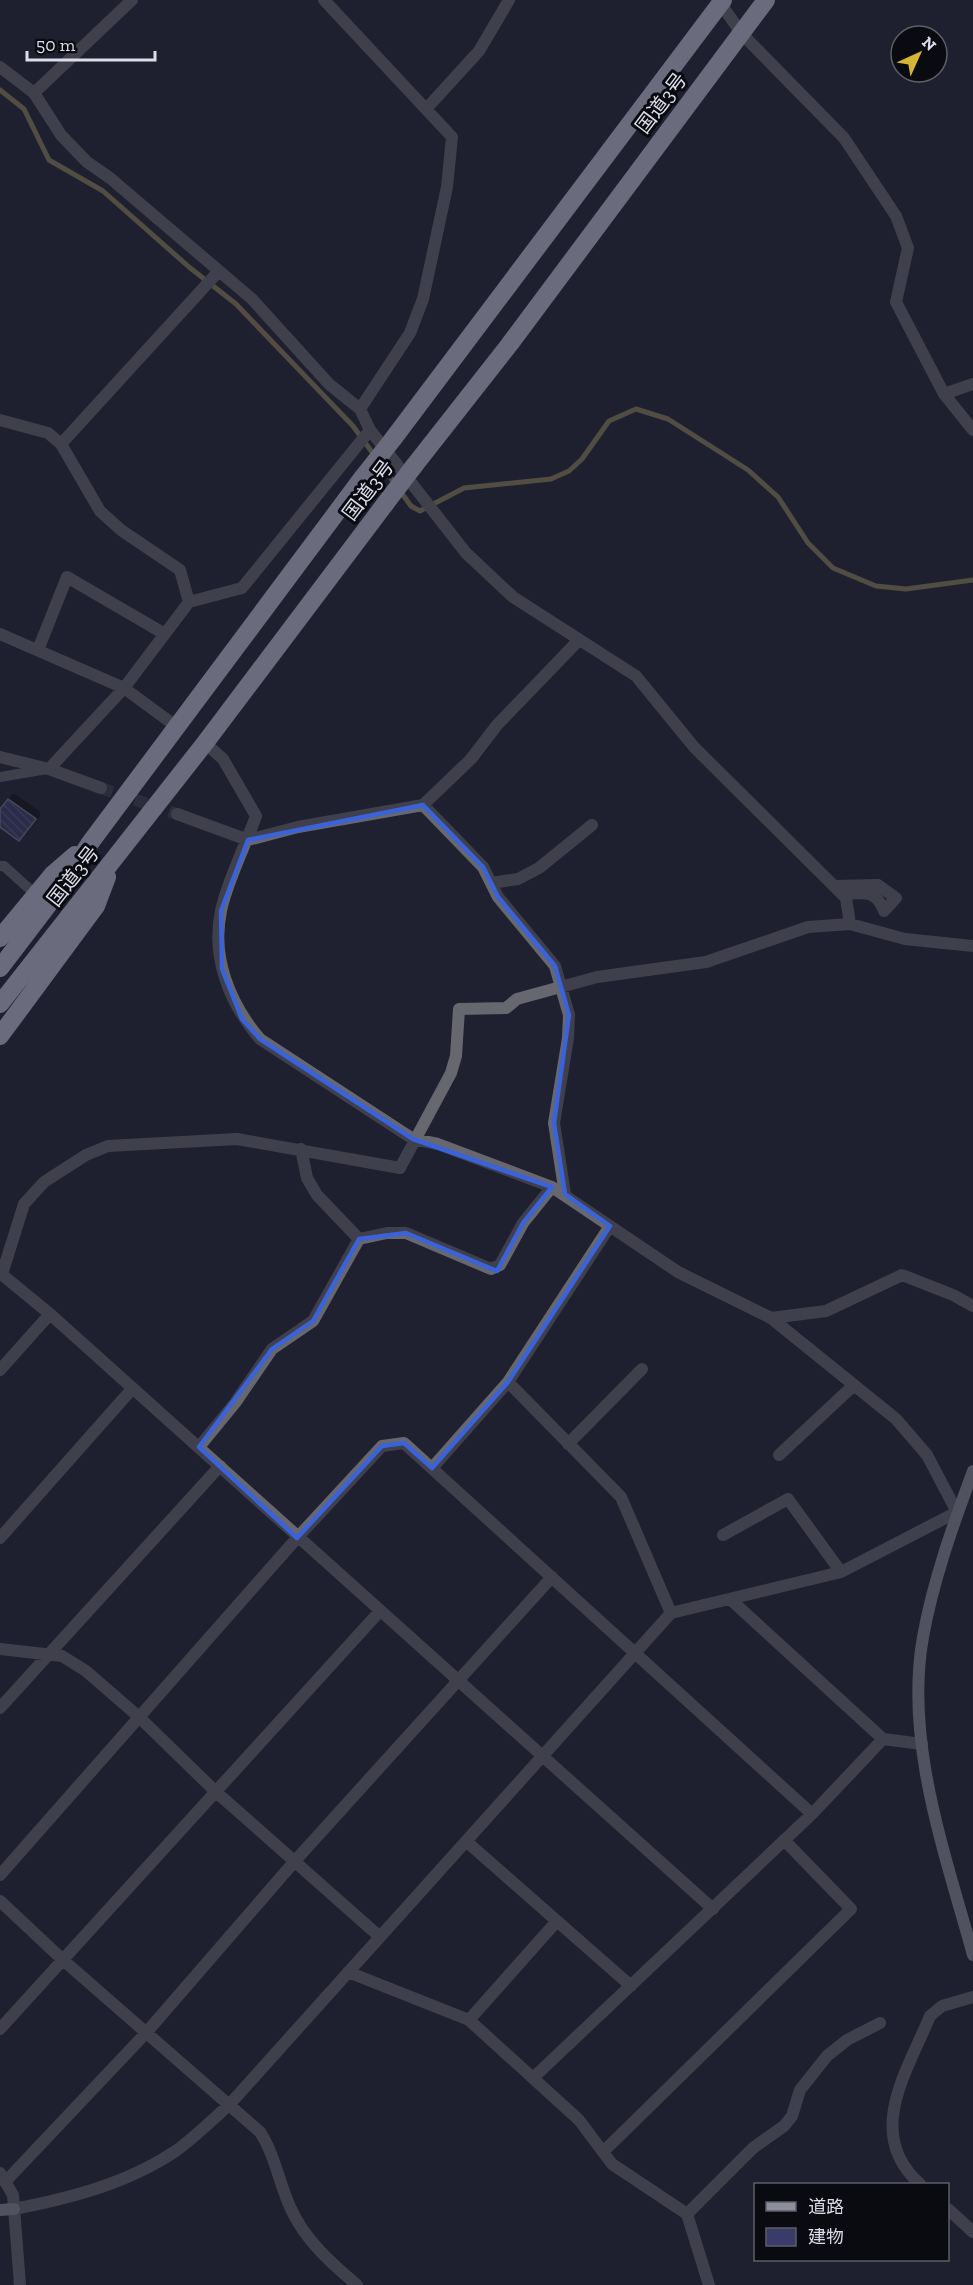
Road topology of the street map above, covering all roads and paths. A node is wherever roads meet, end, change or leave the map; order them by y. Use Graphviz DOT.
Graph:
graph roads {
  1 [pos="132,0"];
  2 [pos="324,0"];
  3 [pos="509,0"];
  4 [pos="766,0"];
  5 [pos="721,1"];
  6 [pos="742,34"];
  7 [pos="0,67"];
  8 [pos="34,93"];
  9 [pos="427,108"];
  10 [pos="218,272"];
  11 [pos="973,384"];
  12 [pos="944,394"];
  13 [pos="360,409"];
  14 [pos="0,420"];
  15 [pos="370,430"];
  16 [pos="973,430"];
  17 [pos="61,444"];
  18 [pos="189,602"];
  19 [pos="163,633"];
  20 [pos="0,634"];
  21 [pos="578,641"];
  22 [pos="38,650"];
  23 [pos="124,688"];
  24 [pos="177,727"];
  25 [pos="205,743"];
  26 [pos="0,757"];
  27 [pos="50,769"];
  28 [pos="0,777"];
  29 [pos="101,788"];
  30 [pos="423,805"];
  31 [pos="177,814"];
  32 [pos="592,825"];
  33 [pos="248,840"];
  34 [pos="90,843"];
  35 [pos="113,861"];
  36 [pos="0,866"];
  37 [pos="491,883"];
  38 [pos="36,895"];
  39 [pos="850,924"];
  40 [pos="0,938"];
  41 [pos="973,946"];
  42 [pos="0,968"];
  43 [pos="562,988"];
  44 [pos="0,1004"];
  45 [pos="0,1036"];
  46 [pos="413,1139"];
  47 [pos="301,1149"];
  48 [pos="552,1187"];
  49 [pos="565,1194"];
  50 [pos="610,1226"];
  51 [pos="359,1239"];
  52 [pos="1,1274"];
  53 [pos="973,1306"];
  54 [pos="50,1314"];
  55 [pos="771,1318"];
  56 [pos="642,1369"];
  57 [pos="0,1370"];
  58 [pos="507,1382"];
  59 [pos="854,1385"];
  60 [pos="132,1389"];
  61 [pos="568,1444"];
  62 [pos="199,1447"];
  63 [pos="779,1455"];
  64 [pos="220,1466"];
  65 [pos="432,1468"];
  66 [pos="973,1471"];
  67 [pos="957,1512"];
  68 [pos="723,1535"];
  69 [pos="297,1538"];
  70 [pos="0,1539"];
  71 [pos="841,1572"];
  72 [pos="552,1577"];
  73 [pos="730,1599"];
  74 [pos="380,1611"];
  75 [pos="671,1613"];
  76 [pos="0,1638"];
  77 [pos="6,1649"];
  78 [pos="635,1651"];
  79 [pos="47,1654"];
  80 [pos="459,1681"];
  81 [pos="0,1708"];
  82 [pos="139,1717"];
  83 [pos="883,1739"];
  84 [pos="922,1744"];
  85 [pos="544,1756"];
  86 [pos="216,1792"];
  87 [pos="812,1814"];
  88 [pos="784,1840"];
  89 [pos="467,1842"];
  90 [pos="294,1862"];
  91 [pos="0,1875"];
  92 [pos="0,1901"];
  93 [pos="712,1909"];
  94 [pos="557,1921"];
  95 [pos="380,1937"];
  96 [pos="973,1955"];
  97 [pos="63,1960"];
  98 [pos="348,1972"];
  99 [pos="631,1986"];
  100 [pos="973,1997"];
  101 [pos="469,2020"];
  102 [pos="880,2023"];
  103 [pos="0,2029"];
  104 [pos="147,2033"];
  105 [pos="534,2077"];
  106 [pos="229,2105"];
  107 [pos="604,2150"];
  108 [pos="3,2177"];
  109 [pos="919,2183"];
  110 [pos="14,2209"];
  111 [pos="0,2210"];
  112 [pos="949,2210"];
  113 [pos="687,2214"];
  114 [pos="973,2232"];
  115 [pos="20,2285"];
  116 [pos="357,2285"];
  117 [pos="709,2285"];
  1 -- 8 [label="street"];
  2 -- 9 [label="street"];
  3 -- 9 [label="street"];
  4 -- 6 [label="highway, 国道3号"];
  5 -- 6 [label="street"];
  5 -- 24 [label="highway, 国道3号, bridge"];
  6 -- 12 [label="street"];
  6 -- 25 [label="highway, 国道3号, bridge"];
  7 -- 8 [label="street"];
  8 -- 10 [label="street"];
  9 -- 13 [label="street"];
  10 -- 13 [label="street"];
  10 -- 17 [label="street"];
  11 -- 12 [label="street"];
  12 -- 16 [label="street"];
  13 -- 15 [label="street"];
  14 -- 17 [label="street"];
  15 -- 18 [label="street"];
  15 -- 21 [label="street"];
  17 -- 18 [label="street"];
  18 -- 19 [label="street"];
  19 -- 22 [label="street"];
  19 -- 23 [label="street"];
  20 -- 22 [label="street"];
  21 -- 30 [label="street"];
  21 -- 39 [label="street"];
  22 -- 23 [label="street"];
  23 -- 24 [label="street"];
  23 -- 27 [label="street"];
  24 -- 34 [label="highway, 国道3号"];
  25 -- 33 [label="street"];
  25 -- 35 [label="highway, 国道3号"];
  26 -- 27 [label="street"];
  27 -- 28 [label="lane"];
  27 -- 29 [label="street"];
  30 -- 33 [label="street"];
  30 -- 37 [label="street"];
  31 -- 33 [label="street"];
  32 -- 37 [label="street"];
  33 -- 46 [label="street"];
  34 -- 38 [label="highway"];
  34 -- 42 [label="highway, 国道3号"];
  35 -- 44 [label="highway, 国道3号"];
  35 -- 45 [label="highway"];
  36 -- 38 [label="lane"];
  37 -- 43 [label="street"];
  38 -- 40 [label="highway"];
  39 -- 41 [label="street"];
  39 -- 43 [label="street"];
  43 -- 46 [label="street"];
  43 -- 49 [label="street"];
  46 -- 47 [label="street"];
  46 -- 48 [label="street"];
  47 -- 51 [label="street"];
  47 -- 52 [label="street"];
  48 -- 49 [label="street"];
  48 -- 51 [label="street"];
  49 -- 50 [label="street"];
  50 -- 55 [label="street"];
  50 -- 58 [label="street"];
  51 -- 62 [label="street"];
  52 -- 54 [label="street"];
  53 -- 55 [label="street"];
  54 -- 57 [label="street"];
  54 -- 60 [label="street"];
  55 -- 59 [label="street"];
  56 -- 61 [label="street"];
  58 -- 61 [label="street"];
  58 -- 65 [label="street"];
  59 -- 63 [label="street"];
  59 -- 67 [label="street"];
  60 -- 62 [label="street"];
  60 -- 70 [label="street"];
  61 -- 75 [label="street"];
  62 -- 64 [label="street"];
  64 -- 69 [label="street"];
  64 -- 79 [label="street"];
  65 -- 69 [label="street"];
  65 -- 72 [label="street"];
  66 -- 67 [label="street"];
  67 -- 71 [label="street"];
  67 -- 84 [label="street"];
  68 -- 71 [label="street"];
  69 -- 74 [label="street"];
  69 -- 82 [label="street"];
  71 -- 73 [label="street"];
  72 -- 78 [label="street"];
  72 -- 80 [label="street"];
  73 -- 75 [label="street"];
  73 -- 83 [label="street"];
  74 -- 80 [label="street"];
  74 -- 86 [label="street"];
  75 -- 78 [label="street"];
  76 -- 77 [label="street"];
  77 -- 79 [label="street"];
  78 -- 85 [label="street"];
  78 -- 87 [label="street"];
  79 -- 81 [label="street"];
  79 -- 82 [label="street"];
  80 -- 85 [label="street"];
  80 -- 90 [label="street"];
  82 -- 86 [label="street"];
  82 -- 91 [label="street"];
  83 -- 84 [label="street"];
  83 -- 87 [label="street"];
  84 -- 96 [label="street"];
  85 -- 89 [label="street"];
  85 -- 93 [label="street"];
  86 -- 90 [label="street"];
  86 -- 97 [label="street"];
  87 -- 88 [label="street"];
  88 -- 93 [label="street"];
  88 -- 107 [label="street"];
  89 -- 94 [label="street"];
  89 -- 95 [label="street"];
  90 -- 95 [label="street"];
  90 -- 104 [label="street"];
  92 -- 97 [label="street"];
  93 -- 99 [label="street"];
  94 -- 99 [label="street"];
  94 -- 101 [label="street"];
  95 -- 98 [label="street"];
  97 -- 103 [label="street"];
  97 -- 104 [label="street"];
  98 -- 101 [label="street"];
  98 -- 106 [label="street"];
  99 -- 105 [label="street"];
  100 -- 109 [label="street"];
  101 -- 105 [label="street"];
  102 -- 113 [label="street"];
  104 -- 106 [label="street"];
  104 -- 108 [label="street"];
  105 -- 107 [label="street"];
  106 -- 110 [label="street"];
  106 -- 116 [label="street"];
  107 -- 113 [label="street"];
  108 -- 110 [label="street"];
  110 -- 111 [label="street"];
  110 -- 115 [label="street"];
  112 -- 114 [label="street"];
  113 -- 117 [label="street"];
}
